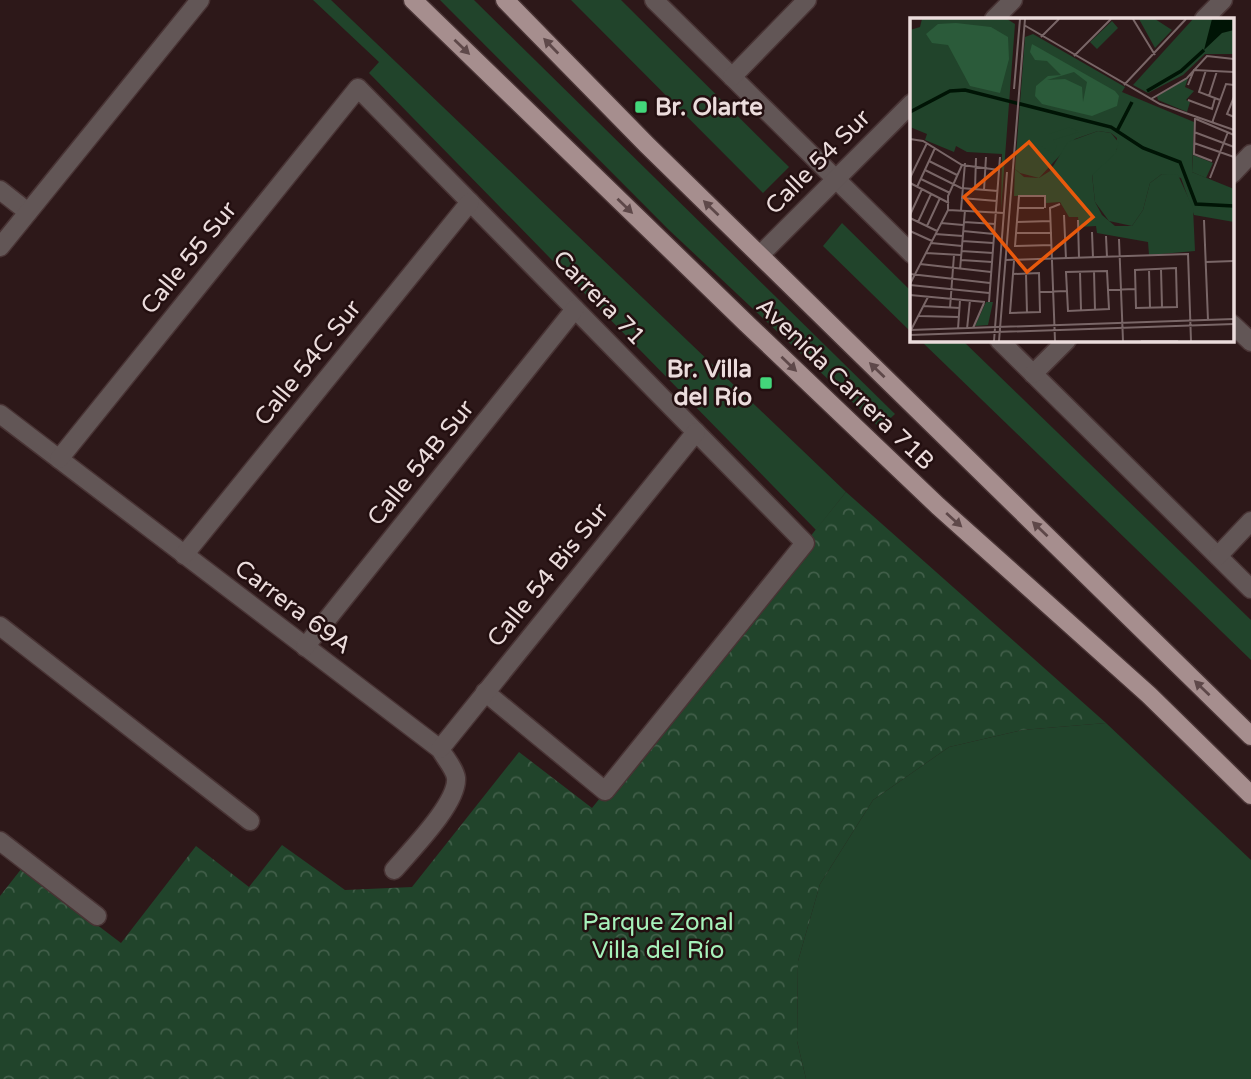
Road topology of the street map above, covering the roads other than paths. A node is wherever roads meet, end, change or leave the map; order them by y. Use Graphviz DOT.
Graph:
graph roads {
  1 [pos="200,0"];
  2 [pos="413,0"];
  3 [pos="505,0"];
  4 [pos="654,0"];
  5 [pos="807,0"];
  6 [pos="1013,0"];
  7 [pos="1223,0"];
  8 [pos="995,18"];
  9 [pos="1205,18"];
  10 [pos="732,77"];
  11 [pos="358,88"];
  12 [pos="910,105"];
  13 [pos="836,179"];
  14 [pos="0,190"];
  15 [pos="470,202"];
  16 [pos="28,212"];
  17 [pos="0,247"];
  18 [pos="910,252"];
  19 [pos="760,255"];
  20 [pos="575,309"];
  21 [pos="1234,326"];
  22 [pos="1000,341"];
  23 [pos="1066,341"];
  24 [pos="1251,342"];
  25 [pos="1033,374"];
  26 [pos="0,414"];
  27 [pos="696,432"];
  28 [pos="59,459"];
  29 [pos="1251,521"];
  30 [pos="184,555"];
  31 [pos="1218,556"];
  32 [pos="1251,589"];
  33 [pos="0,626"];
  34 [pos="305,647"];
  35 [pos="485,692"];
  36 [pos="1251,736"];
  37 [pos="440,749"];
  38 [pos="1251,795"];
  39 [pos="250,821"];
  40 [pos="0,841"];
  41 [pos="394,870"];
  42 [pos="97,916"];
  1 -- 16 [label="street"];
  2 -- 38 [label="main road, Avenida Carrera 71B, one-way"];
  19 -- 3 [label="main road, Avenida Carrera 71B, one-way"];
  4 -- 10 [label="street"];
  5 -- 10 [label="street"];
  6 -- 8 [label="street"];
  7 -- 9 [label="street"];
  10 -- 13 [label="street"];
  11 -- 15 [label="street, Carrera 71"];
  11 -- 28 [label="street, Calle 55 Sur"];
  12 -- 13 [label="street, Calle 54 Sur"];
  13 -- 18 [label="street"];
  13 -- 19 [label="street, Calle 54 Sur"];
  14 -- 16 [label="street"];
  15 -- 20 [label="street, Carrera 71"];
  15 -- 30 [label="street, Calle 54C Sur"];
  16 -- 17 [label="street"];
  36 -- 19 [label="main road, Avenida Carrera 71B, one-way"];
  20 -- 27 [label="street, Carrera 71"];
  20 -- 34 [label="street, Calle 54B Sur"];
  21 -- 24 [label="street"];
  22 -- 25 [label="street"];
  23 -- 25 [label="street"];
  25 -- 31 [label="street"];
  26 -- 28 [label="street, Carrera 69A"];
  27 -- 35 [label="street, Calle 54 Bis Sur"];
  27 -- 35 [label="street, Carrera 71"];
  28 -- 30 [label="street, Carrera 69A"];
  29 -- 31 [label="street"];
  30 -- 34 [label="street, Carrera 69A"];
  31 -- 32 [label="street"];
  33 -- 39 [label="street"];
  34 -- 37 [label="street, Carrera 69A"];
  35 -- 37 [label="street, Calle 54 Bis Sur"];
  37 -- 41 [label="street, Carrera 69A"];
  40 -- 42 [label="street"];
}
